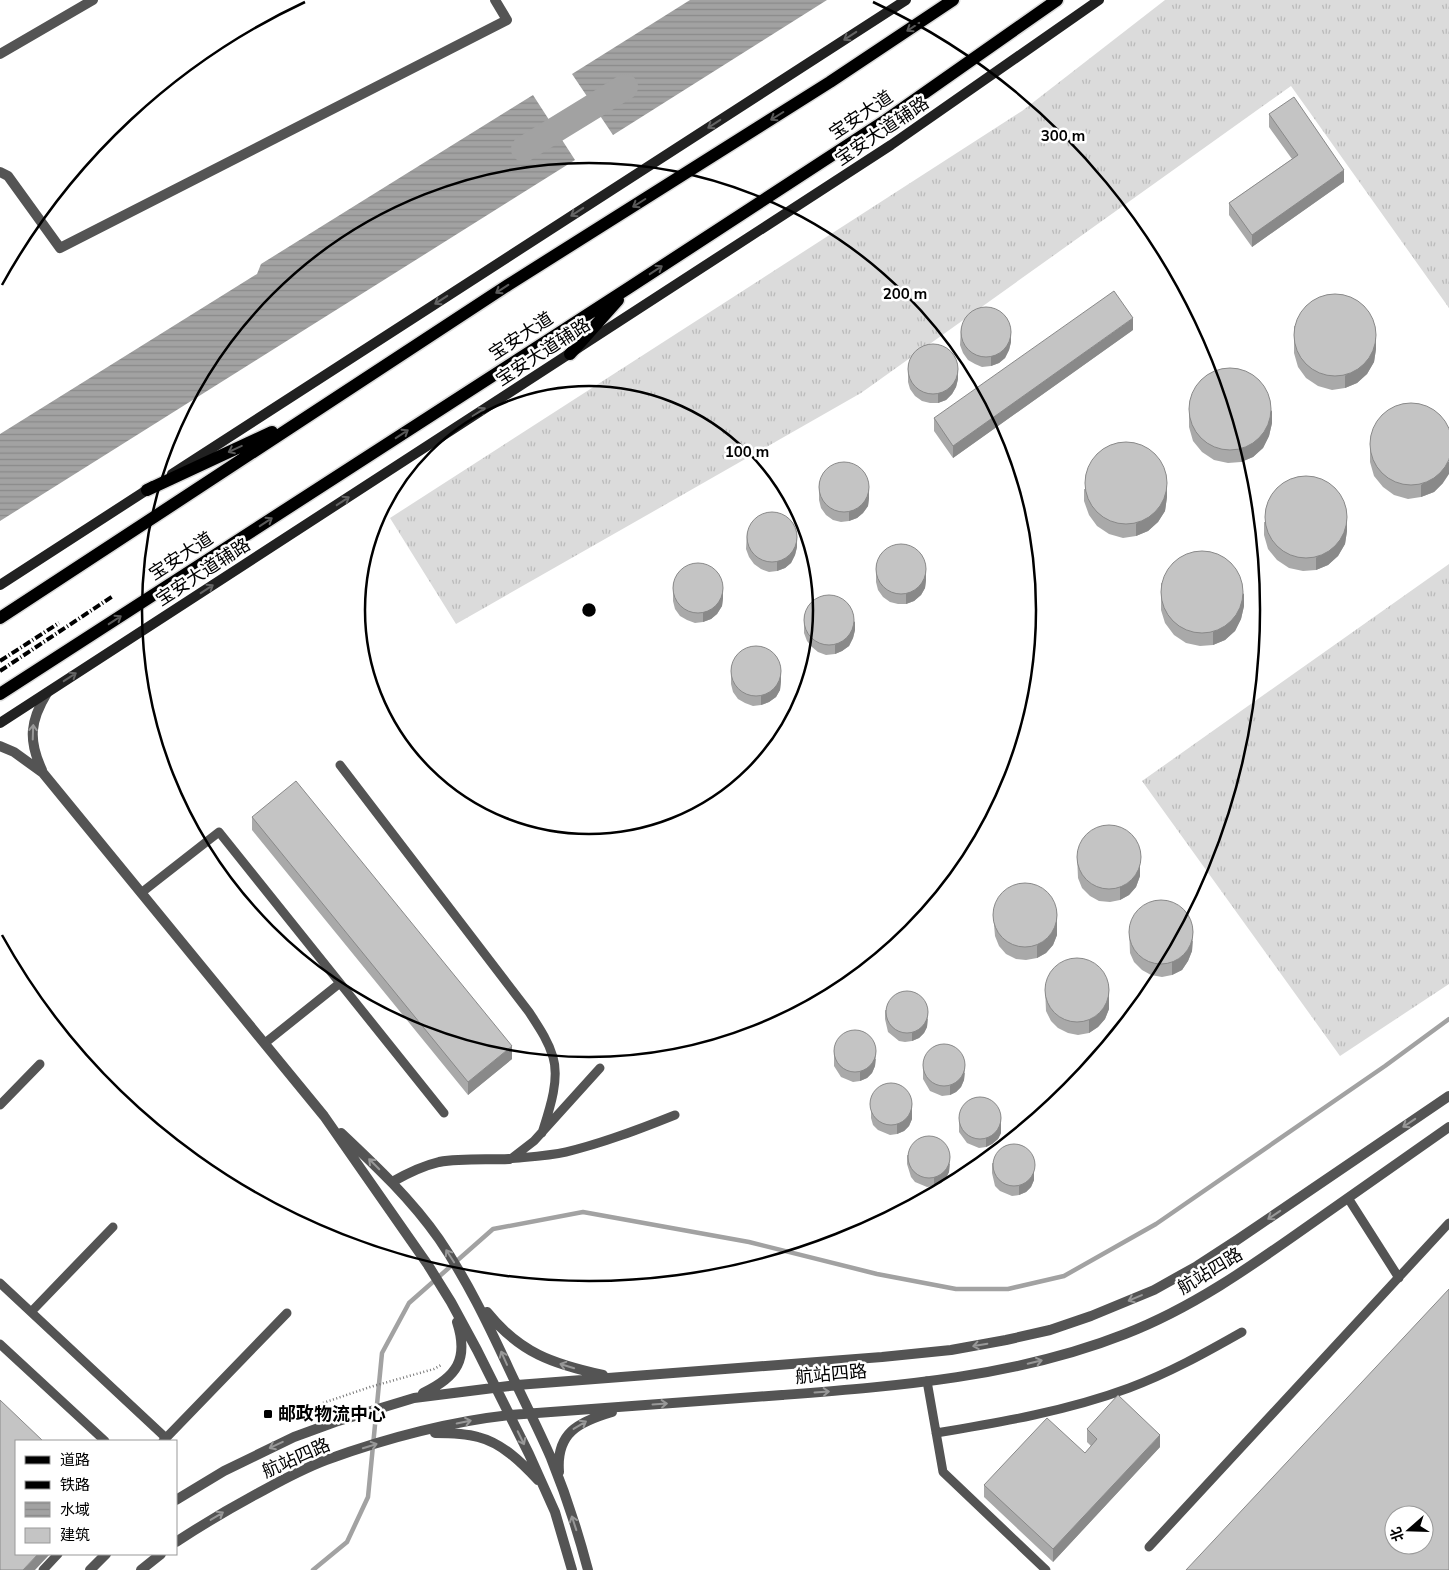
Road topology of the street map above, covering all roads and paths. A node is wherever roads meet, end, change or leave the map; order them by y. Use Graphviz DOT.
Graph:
graph roads {
  1 [pos="93,0"];
  2 [pos="495,0"];
  3 [pos="906,0"];
  4 [pos="953,0"];
  5 [pos="1057,0"];
  6 [pos="1099,0"];
  7 [pos="0,54"];
  8 [pos="0,172"];
  9 [pos="630,287"];
  10 [pos="570,354"];
  11 [pos="311,415"];
  12 [pos="147,490"];
  13 [pos="0,585"];
  14 [pos="0,618"];
  15 [pos="47,692"];
  16 [pos="0,694"];
  17 [pos="0,723"];
  18 [pos="0,746"];
  19 [pos="340,765"];
  20 [pos="43,773"];
  21 [pos="141,893"];
  22 [pos="340,983"];
  23 [pos="265,1043"];
  24 [pos="40,1064"];
  25 [pos="600,1068"];
  26 [pos="1449,1096"];
  27 [pos="0,1105"];
  28 [pos="444,1113"];
  29 [pos="675,1115"];
  30 [pos="324,1116"];
  31 [pos="1449,1127"];
  32 [pos="542,1134"];
  33 [pos="509,1159"];
  34 [pos="392,1182"];
  35 [pos="1348,1198"];
  36 [pos="1449,1223"];
  37 [pos="113,1227"];
  38 [pos="1399,1278"];
  39 [pos="0,1283"];
  40 [pos="475,1298"];
  41 [pos="450,1302"];
  42 [pos="31,1312"];
  43 [pos="287,1313"];
  44 [pos="1242,1332"];
  45 [pos="0,1344"];
  46 [pos="447,1362"];
  47 [pos="614,1377"];
  48 [pos="927,1381"];
  49 [pos="516,1385"];
  50 [pos="496,1387"];
  51 [pos="414,1398"];
  52 [pos="323,1402"];
  53 [pos="635,1406"];
  54 [pos="530,1414"];
  55 [pos="510,1416"];
  56 [pos="416,1433"];
  57 [pos="936,1433"];
  58 [pos="104,1440"];
  59 [pos="164,1440"];
  60 [pos="560,1483"];
  61 [pos="543,1485"];
  62 [pos="178,1499"];
  63 [pos="178,1541"];
  64 [pos="1149,1548"];
  65 [pos="57,1555"];
  66 [pos="105,1555"];
  67 [pos="160,1555"];
  68 [pos="43,1570"];
  69 [pos="90,1570"];
  70 [pos="141,1570"];
  71 [pos="572,1570"];
  72 [pos="588,1570"];
  73 [pos="1046,1570"];
  1 -- 7 [label="street"];
  2 -- 8 [label="street"];
  3 -- 12 [label="main road, one-way"];
  4 -- 11 [label="main road, one-way"];
  9 -- 5 [label="main road, 宝安大道, one-way"];
  6 -- 10 [label="main road, 宝安大道辅路"];
  9 -- 10 [label="main road"];
  16 -- 9 [label="main road, 宝安大道, one-way"];
  15 -- 10 [label="main road, 宝安大道辅路, one-way"];
  11 -- 12 [label="main road, one-way"];
  11 -- 14 [label="main road"];
  12 -- 13 [label="main road"];
  15 -- 17 [label="main road, 宝安大道辅路"];
  20 -- 15 [label="street, one-way"];
  18 -- 20 [label="street"];
  19 -- 32 [label="lane"];
  20 -- 21 [label="street"];
  21 -- 22 [label="lane"];
  21 -- 23 [label="street"];
  22 -- 23 [label="lane"];
  22 -- 28 [label="lane"];
  23 -- 30 [label="street"];
  24 -- 27 [label="lane"];
  25 -- 32 [label="lane"];
  26 -- 47 [label="street, 航站四路, one-way"];
  29 -- 33 [label="lane"];
  34 -- 30 [label="street, one-way"];
  30 -- 41 [label="street"];
  31 -- 35 [label="street, 航站四路"];
  32 -- 33 [label="lane"];
  33 -- 34 [label="street"];
  40 -- 34 [label="street, one-way"];
  35 -- 38 [label="lane"];
  48 -- 35 [label="street, 航站四路, one-way"];
  36 -- 38 [label="lane"];
  37 -- 42 [label="lane"];
  38 -- 64 [label="lane"];
  39 -- 42 [label="lane"];
  47 -- 40 [label="street, one-way"];
  49 -- 40 [label="street, one-way"];
  41 -- 50 [label="street"];
  41 -- 51 [label="street"];
  42 -- 59 [label="lane"];
  43 -- 59 [label="lane"];
  44 -- 57 [label="lane"];
  45 -- 58 [label="lane"];
  46 -- 52 [label="path"];
  47 -- 49 [label="street, 航站四路"];
  53 -- 48 [label="street, 航站四路, one-way"];
  48 -- 57 [label="lane"];
  49 -- 50 [label="street, 航站四路"];
  49 -- 54 [label="street"];
  50 -- 51 [label="street, 航站四路"];
  50 -- 55 [label="street"];
  51 -- 62 [label="street, 航站四路, one-way"];
  53 -- 54 [label="street, 航站四路"];
  60 -- 53 [label="street, one-way"];
  54 -- 55 [label="street, 航站四路"];
  54 -- 60 [label="street"];
  56 -- 55 [label="street, 航站四路, one-way"];
  55 -- 61 [label="street, one-way"];
  56 -- 61 [label="street"];
  63 -- 56 [label="street, 航站四路, one-way"];
  57 -- 73 [label="lane"];
  72 -- 60 [label="street, one-way"];
  61 -- 71 [label="street"];
  65 -- 68 [label="lane"];
  66 -- 69 [label="street"];
  67 -- 70 [label="street"];
}
